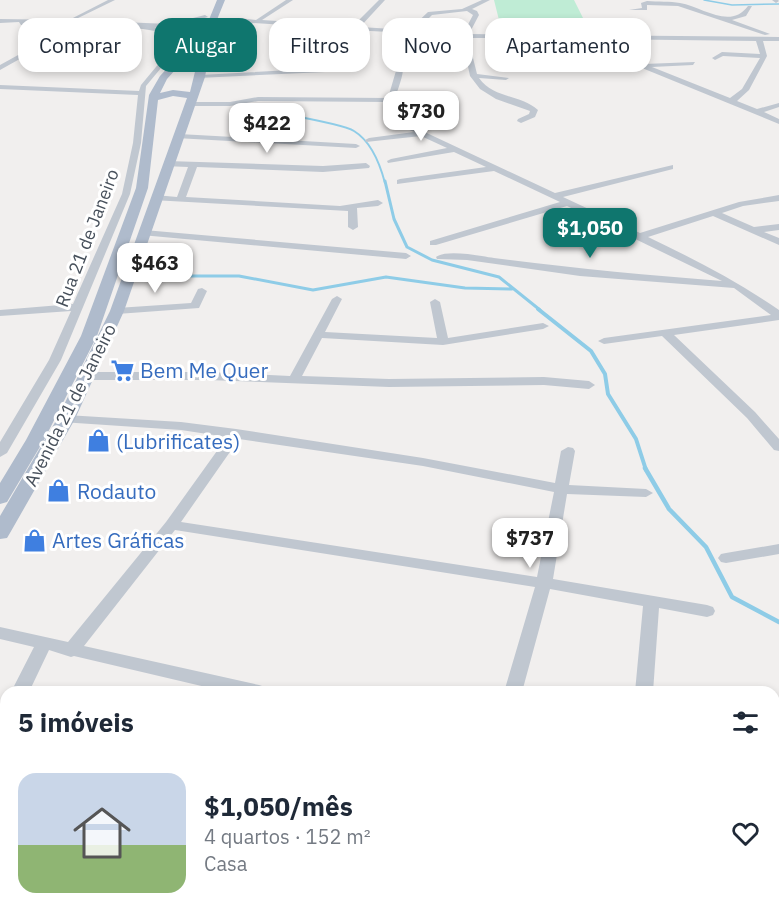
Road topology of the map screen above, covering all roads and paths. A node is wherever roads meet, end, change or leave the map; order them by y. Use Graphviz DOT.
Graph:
graph roads {
  1 [pos="112,0"];
  2 [pos="290,0"];
  3 [pos="382,0"];
  4 [pos="487,0"];
  5 [pos="221,5"];
  6 [pos="750,7"];
  7 [pos="468,10"];
  8 [pos="632,10"];
  9 [pos="205,16"];
  10 [pos="77,18"];
  11 [pos="363,18"];
  12 [pos="425,18"];
  13 [pos="259,19"];
  14 [pos="269,20"];
  15 [pos="727,20"];
  16 [pos="0,21"];
  17 [pos="473,21"];
  18 [pos="18,22"];
  19 [pos="18,25"];
  20 [pos="142,25"];
  21 [pos="0,26"];
  22 [pos="144,28"];
  23 [pos="154,29"];
  24 [pos="779,33"];
  25 [pos="473,35"];
  26 [pos="768,36"];
  27 [pos="651,38"];
  28 [pos="779,38"];
  29 [pos="759,39"];
  30 [pos="764,56"];
  31 [pos="18,58"];
  32 [pos="715,58"];
  33 [pos="693,63"];
  34 [pos="651,65"];
  35 [pos="257,67"];
  36 [pos="0,68"];
  37 [pos="651,69"];
  38 [pos="473,71"];
  39 [pos="168,72"];
  40 [pos="201,72"];
  41 [pos="297,72"];
  42 [pos="402,72"];
  43 [pos="271,74"];
  44 [pos="474,76"];
  45 [pos="163,78"];
  46 [pos="200,78"];
  47 [pos="506,78"];
  48 [pos="0,87"];
  49 [pos="147,96"];
  50 [pos="390,100"];
  51 [pos="733,100"];
  52 [pos="191,101"];
  53 [pos="779,105"];
  54 [pos="758,111"];
  55 [pos="521,121"];
  56 [pos="779,122"];
  57 [pos="419,134"];
  58 [pos="179,136"];
  59 [pos="369,140"];
  60 [pos="356,146"];
  61 [pos="456,149"];
  62 [pos="391,161"];
  63 [pos="167,164"];
  64 [pos="193,166"];
  65 [pos="366,166"];
  66 [pos="670,167"];
  67 [pos="495,168"];
  68 [pos="400,182"];
  69 [pos="555,196"];
  70 [pos="155,198"];
  71 [pos="181,198"];
  72 [pos="779,198"];
  73 [pos="569,202"];
  74 [pos="378,203"];
  75 [pos="341,207"];
  76 [pos="714,213"];
  77 [pos="353,227"];
  78 [pos="779,227"];
  79 [pos="754,230"];
  80 [pos="144,233"];
  81 [pos="641,236"];
  82 [pos="779,242"];
  83 [pos="433,243"];
  84 [pos="406,256"];
  85 [pos="441,257"];
  86 [pos="738,286"];
  87 [pos="202,291"];
  88 [pos="337,299"];
  89 [pos="435,302"];
  90 [pos="79,307"];
  91 [pos="117,311"];
  92 [pos="0,313"];
  93 [pos="779,316"];
  94 [pos="543,326"];
  95 [pos="664,332"];
  96 [pos="320,335"];
  97 [pos="604,341"];
  98 [pos="443,342"];
  99 [pos="88,376"];
  100 [pos="294,380"];
  101 [pos="589,385"];
  102 [pos="66,419"];
  103 [pos="236,433"];
  104 [pos="779,447"];
  105 [pos="568,451"];
  106 [pos="0,453"];
  107 [pos="561,489"];
  108 [pos="646,494"];
  109 [pos="0,498"];
  110 [pos="171,525"];
  111 [pos="0,533"];
  112 [pos="779,549"];
  113 [pos="726,558"];
  114 [pos="544,583"];
  115 [pos="651,602"];
  116 [pos="707,612"];
  117 [pos="0,633"];
  118 [pos="44,644"];
  119 [pos="71,651"];
  120 [pos="23,686"];
  121 [pos="231,686"];
  122 [pos="515,686"];
  123 [pos="644,686"];
  1 -- 10 [label="street"];
  2 -- 13 [label="street"];
  3 -- 11 [label="street"];
  4 -- 7 [label="street"];
  5 -- 9 [label="main road, Avenida 21 de Janeiro"];
  5 -- 13 [label="street"];
  6 -- 15 [label="street"];
  7 -- 12 [label="street"];
  7 -- 17 [label="street"];
  8 -- 15 [label="street"];
  9 -- 20 [label="street"];
  13 -- 14 [label="street"];
  15 -- 26 [label="street"];
  16 -- 18 [label="street"];
  19 -- 21 [label="street"];
  22 -- 23 [label="street"];
  22 -- 49 [label="street, Rua 21 de Janeiro"];
  24 -- 26 [label="street"];
  25 -- 26 [label="street"];
  26 -- 28 [label="street"];
  27 -- 29 [label="street"];
  28 -- 29 [label="street"];
  29 -- 30 [label="street"];
  30 -- 32 [label="street"];
  30 -- 51 [label="street"];
  31 -- 36 [label="street"];
  33 -- 34 [label="street"];
  35 -- 43 [label="street"];
  37 -- 51 [label="street"];
  38 -- 44 [label="street"];
  39 -- 45 [label="main road, Avenida 21 de Janeiro"];
  40 -- 46 [label="main road, Avenida 21 de Janeiro"];
  41 -- 43 [label="street"];
  42 -- 50 [label="street"];
  43 -- 46 [label="street"];
  44 -- 47 [label="street"];
  44 -- 55 [label="street"];
  45 -- 46 [label="main road"];
  45 -- 49 [label="main road, Avenida 21 de Janeiro"];
  46 -- 52 [label="main road, Avenida 21 de Janeiro"];
  48 -- 49 [label="street"];
  49 -- 52 [label="main road"];
  49 -- 90 [label="street, Rua 21 de Janeiro"];
  49 -- 109 [label="main road, Avenida 21 de Janeiro"];
  50 -- 52 [label="street"];
  50 -- 57 [label="street"];
  51 -- 54 [label="street"];
  52 -- 58 [label="main road, Avenida 21 de Janeiro"];
  53 -- 54 [label="street"];
  54 -- 56 [label="street"];
  57 -- 59 [label="street"];
  57 -- 61 [label="street"];
  58 -- 60 [label="street"];
  58 -- 63 [label="main road, Avenida 21 de Janeiro"];
  61 -- 62 [label="street"];
  61 -- 67 [label="street"];
  63 -- 64 [label="street"];
  63 -- 70 [label="main road, Avenida 21 de Janeiro"];
  64 -- 65 [label="street"];
  64 -- 71 [label="street"];
  66 -- 69 [label="street"];
  67 -- 68 [label="street"];
  67 -- 69 [label="street"];
  69 -- 73 [label="street"];
  70 -- 71 [label="street"];
  70 -- 80 [label="main road, Avenida 21 de Janeiro"];
  71 -- 75 [label="street"];
  72 -- 76 [label="street"];
  73 -- 81 [label="street"];
  73 -- 83 [label="street"];
  74 -- 75 [label="street"];
  75 -- 77 [label="street"];
  76 -- 79 [label="street"];
  76 -- 81 [label="street"];
  78 -- 79 [label="street"];
  79 -- 82 [label="street"];
  80 -- 84 [label="street"];
  80 -- 91 [label="main road, Avenida 21 de Janeiro"];
  81 -- 86 [label="street"];
  85 -- 86 [label="street"];
  86 -- 93 [label="street"];
  87 -- 91 [label="street"];
  88 -- 96 [label="street"];
  89 -- 98 [label="street"];
  90 -- 92 [label="street"];
  90 -- 106 [label="street, Rua 21 de Janeiro"];
  91 -- 99 [label="main road, Avenida 21 de Janeiro"];
  93 -- 95 [label="street"];
  94 -- 98 [label="street"];
  95 -- 97 [label="street"];
  95 -- 104 [label="street"];
  96 -- 98 [label="street"];
  96 -- 100 [label="street"];
  99 -- 100 [label="street"];
  99 -- 102 [label="main road, Avenida 21 de Janeiro"];
  100 -- 101 [label="street"];
  102 -- 103 [label="street"];
  102 -- 111 [label="main road, Avenida 21 de Janeiro"];
  103 -- 107 [label="street"];
  103 -- 110 [label="street"];
  105 -- 107 [label="street"];
  107 -- 108 [label="street"];
  107 -- 114 [label="street"];
  110 -- 114 [label="street"];
  110 -- 119 [label="street"];
  112 -- 113 [label="street"];
  114 -- 115 [label="street"];
  114 -- 122 [label="street"];
  115 -- 116 [label="street"];
  115 -- 123 [label="street"];
  117 -- 118 [label="street"];
  118 -- 119 [label="street"];
  118 -- 120 [label="street"];
  119 -- 121 [label="street"];
}
